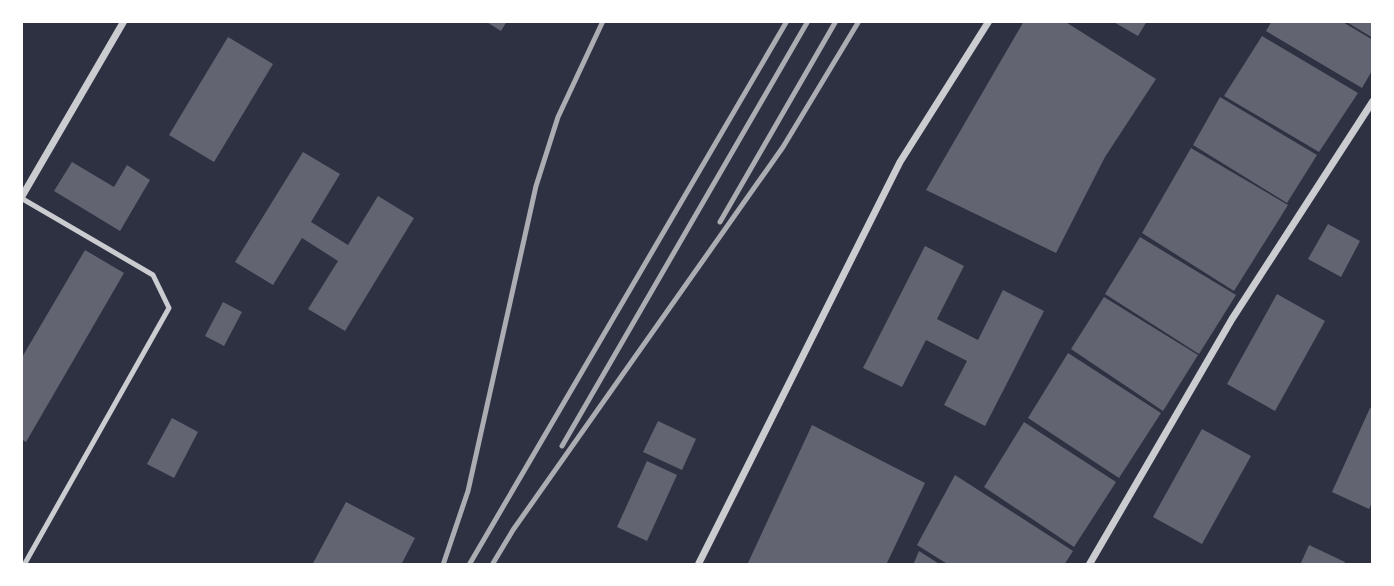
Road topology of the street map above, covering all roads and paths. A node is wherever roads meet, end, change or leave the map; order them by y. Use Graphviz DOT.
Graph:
graph roads {
  1 [pos="124,21"];
  2 [pos="989,21"];
  3 [pos="1373,101"];
  4 [pos="21,198"];
  5 [pos="24,565"];
  6 [pos="698,565"];
  7 [pos="1088,565"];
  1 -- 4 [label="street"];
  2 -- 6 [label="street"];
  3 -- 7 [label="street"];
  4 -- 5 [label="lane"];
}
